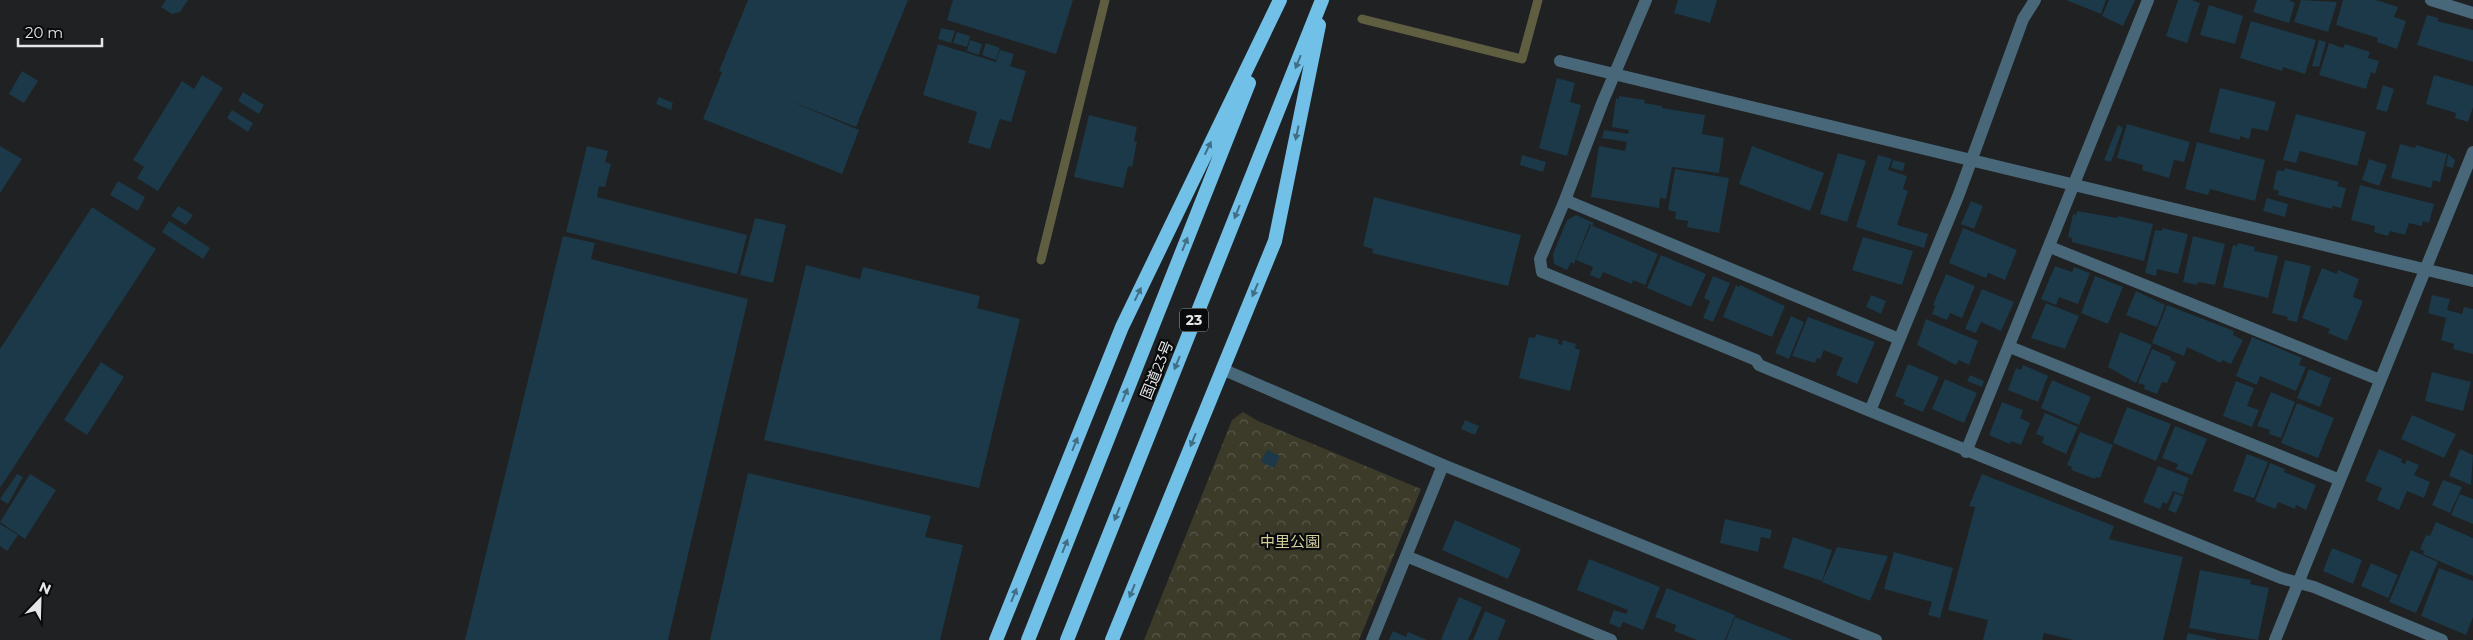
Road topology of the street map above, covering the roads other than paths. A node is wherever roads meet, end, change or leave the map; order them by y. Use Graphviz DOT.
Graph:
graph roads {
  1 [pos="1281,0"];
  2 [pos="1323,0"];
  3 [pos="1646,0"];
  4 [pos="2148,0"];
  5 [pos="2431,0"];
  6 [pos="2032,1"];
  7 [pos="2473,13"];
  8 [pos="1560,61"];
  9 [pos="1615,73"];
  10 [pos="2473,152"];
  11 [pos="1971,158"];
  12 [pos="2076,184"];
  13 [pos="1565,200"];
  14 [pos="2050,247"];
  15 [pos="2425,269"];
  16 [pos="2473,281"];
  17 [pos="1899,339"];
  18 [pos="2010,347"];
  19 [pos="1222,369"];
  20 [pos="2380,380"];
  21 [pos="1870,411"];
  22 [pos="1966,452"];
  23 [pos="1443,465"];
  24 [pos="2340,480"];
  25 [pos="1406,556"];
  26 [pos="2299,583"];
  27 [pos="996,640"];
  28 [pos="1028,640"];
  29 [pos="1067,640"];
  30 [pos="1112,640"];
  31 [pos="1372,640"];
  32 [pos="1611,640"];
  33 [pos="1876,640"];
  34 [pos="2275,640"];
  35 [pos="2442,640"];
  27 -- 1 [label="highway, one-way"];
  28 -- 1 [label="highway, 国道23号 / 23, one-way"];
  2 -- 19 [label="highway, one-way"];
  2 -- 29 [label="highway, 国道23号 / 23, one-way"];
  3 -- 9 [label="street"];
  4 -- 12 [label="street"];
  5 -- 7 [label="street"];
  6 -- 11 [label="street"];
  8 -- 9 [label="street"];
  9 -- 11 [label="street"];
  9 -- 13 [label="street"];
  10 -- 15 [label="street"];
  11 -- 12 [label="street"];
  11 -- 17 [label="street"];
  12 -- 14 [label="street"];
  12 -- 15 [label="street"];
  13 -- 17 [label="street"];
  13 -- 21 [label="street"];
  14 -- 18 [label="street"];
  14 -- 20 [label="street"];
  15 -- 16 [label="street"];
  15 -- 20 [label="street"];
  17 -- 21 [label="street"];
  18 -- 22 [label="street"];
  18 -- 24 [label="street"];
  19 -- 23 [label="street"];
  19 -- 30 [label="highway, one-way"];
  20 -- 24 [label="street"];
  21 -- 22 [label="street"];
  22 -- 26 [label="street"];
  23 -- 25 [label="street"];
  23 -- 33 [label="street"];
  24 -- 26 [label="street"];
  25 -- 31 [label="street"];
  25 -- 32 [label="street"];
  26 -- 34 [label="street"];
  26 -- 35 [label="street"];
}
